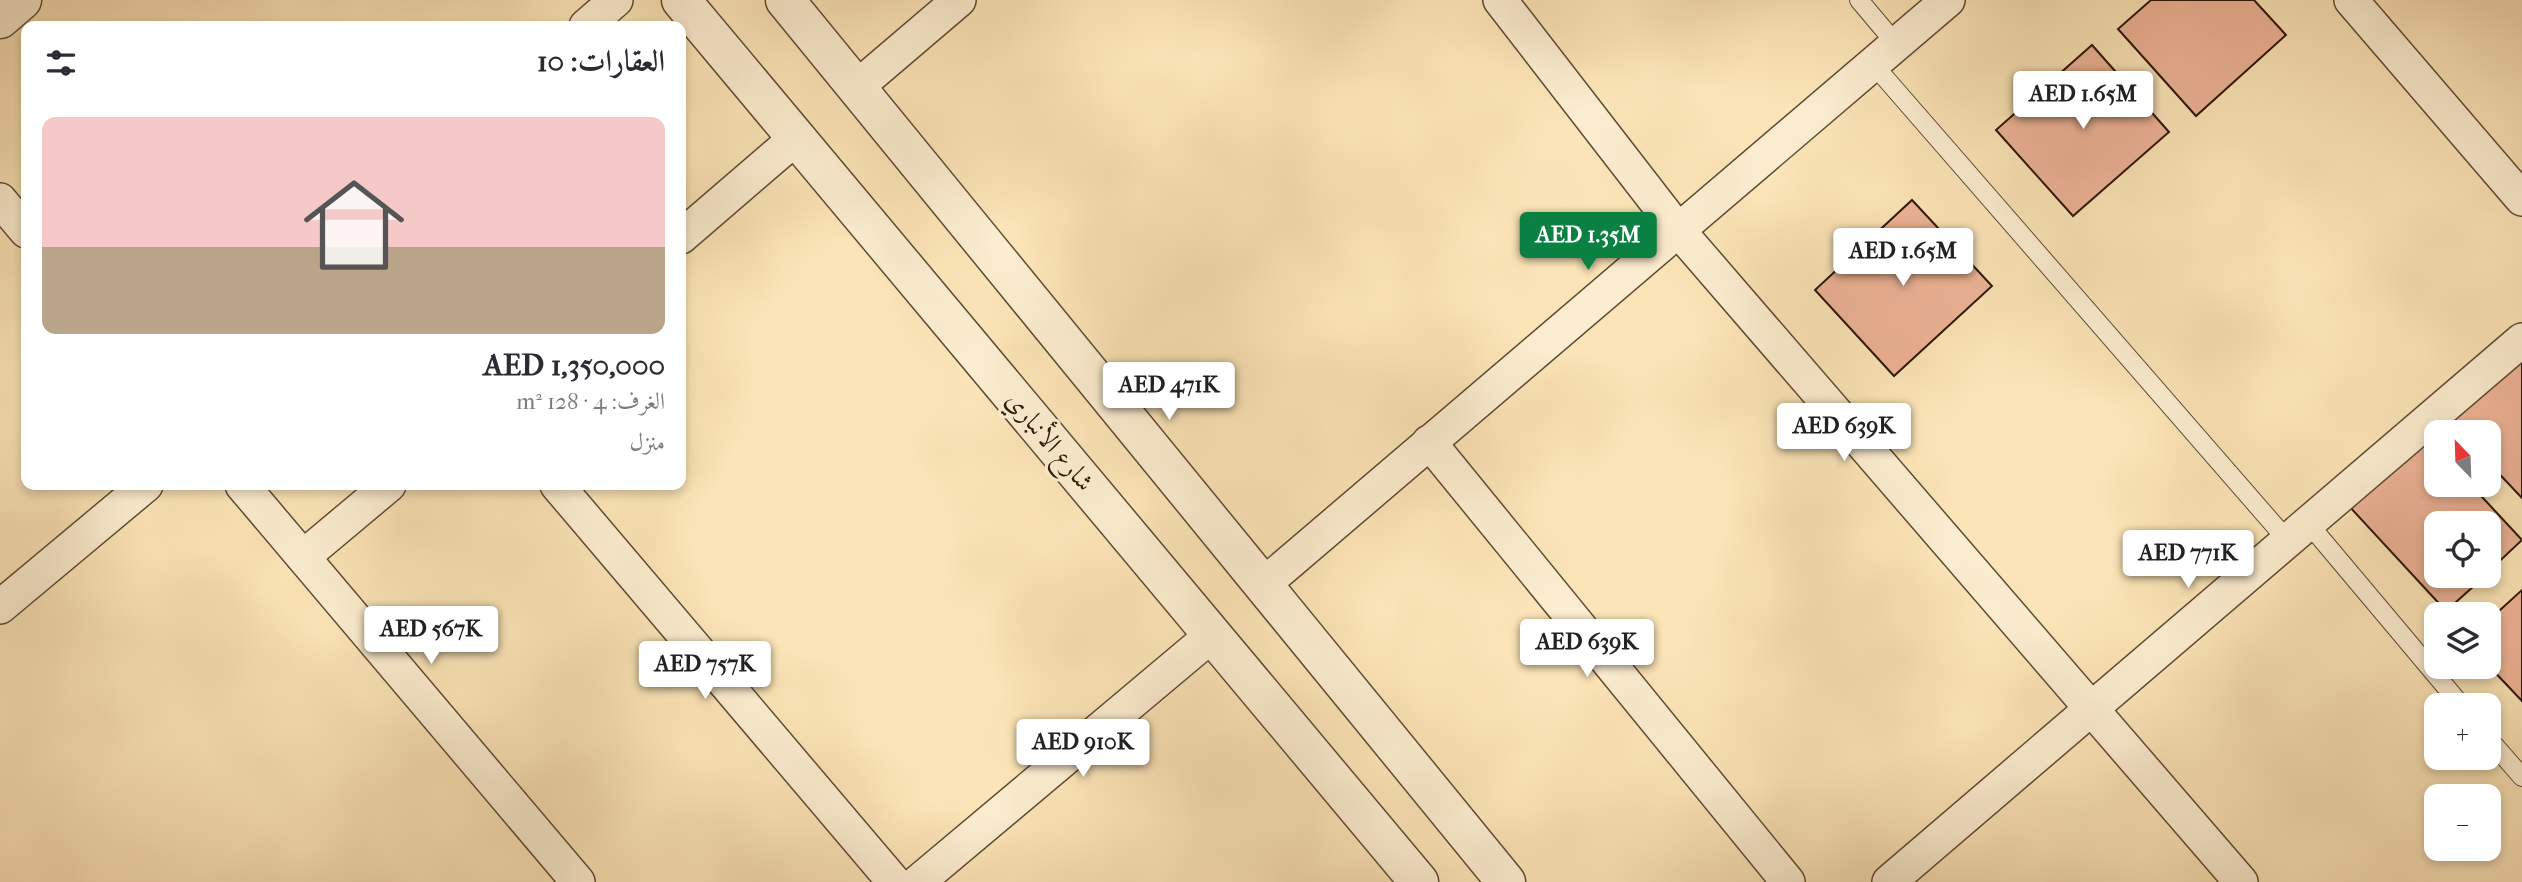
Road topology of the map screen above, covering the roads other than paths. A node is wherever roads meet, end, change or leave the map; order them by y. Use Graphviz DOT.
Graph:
graph roads {
  1 [pos="22,0"];
  2 [pos="616,0"];
  3 [pos="681,0"];
  4 [pos="785,0"];
  5 [pos="959,0"];
  6 [pos="1500,0"];
  7 [pos="1859,0"];
  8 [pos="1948,0"];
  9 [pos="2351,0"];
  10 [pos="0,19"];
  11 [pos="592,21"];
  12 [pos="1885,54"];
  13 [pos="857,87"];
  14 [pos="796,138"];
  15 [pos="2522,199"];
  16 [pos="0,200"];
  17 [pos="21,225"];
  18 [pos="1678,230"];
  19 [pos="686,233"];
  20 [pos="2522,340"];
  21 [pos="1429,442"];
  22 [pos="140,490"];
  23 [pos="246,490"];
  24 [pos="383,490"];
  25 [pos="561,490"];
  26 [pos="2298,532"];
  27 [pos="303,557"];
  28 [pos="1264,585"];
  29 [pos="0,607"];
  30 [pos="1212,635"];
  31 [pos="2450,693"];
  32 [pos="2092,709"];
  33 [pos="2501,752"];
  34 [pos="2522,777"];
  35 [pos="578,882"];
  36 [pos="894,882"];
  37 [pos="918,882"];
  38 [pos="1419,882"];
  39 [pos="1506,882"];
  40 [pos="1788,882"];
  41 [pos="1889,882"];
  42 [pos="2241,882"];
  1 -- 10 [label="street"];
  2 -- 11 [label="street"];
  3 -- 14 [label="street, شارع الأنباري"];
  4 -- 13 [label="street"];
  5 -- 13 [label="street"];
  6 -- 18 [label="street"];
  7 -- 12 [label="lane"];
  8 -- 12 [label="street"];
  9 -- 15 [label="street"];
  12 -- 18 [label="street"];
  12 -- 26 [label="lane"];
  13 -- 28 [label="street"];
  14 -- 19 [label="street"];
  14 -- 30 [label="street, شارع الأنباري"];
  16 -- 17 [label="street"];
  18 -- 21 [label="street"];
  18 -- 32 [label="street"];
  20 -- 26 [label="street"];
  21 -- 28 [label="street"];
  21 -- 40 [label="street"];
  22 -- 29 [label="street"];
  23 -- 27 [label="street"];
  24 -- 27 [label="street"];
  25 -- 36 [label="street"];
  26 -- 31 [label="lane"];
  26 -- 32 [label="street"];
  27 -- 35 [label="street"];
  28 -- 39 [label="street"];
  30 -- 37 [label="street"];
  30 -- 38 [label="street, شارع الأنباري"];
  32 -- 41 [label="street"];
  32 -- 42 [label="street"];
  33 -- 34 [label="lane"];
}
